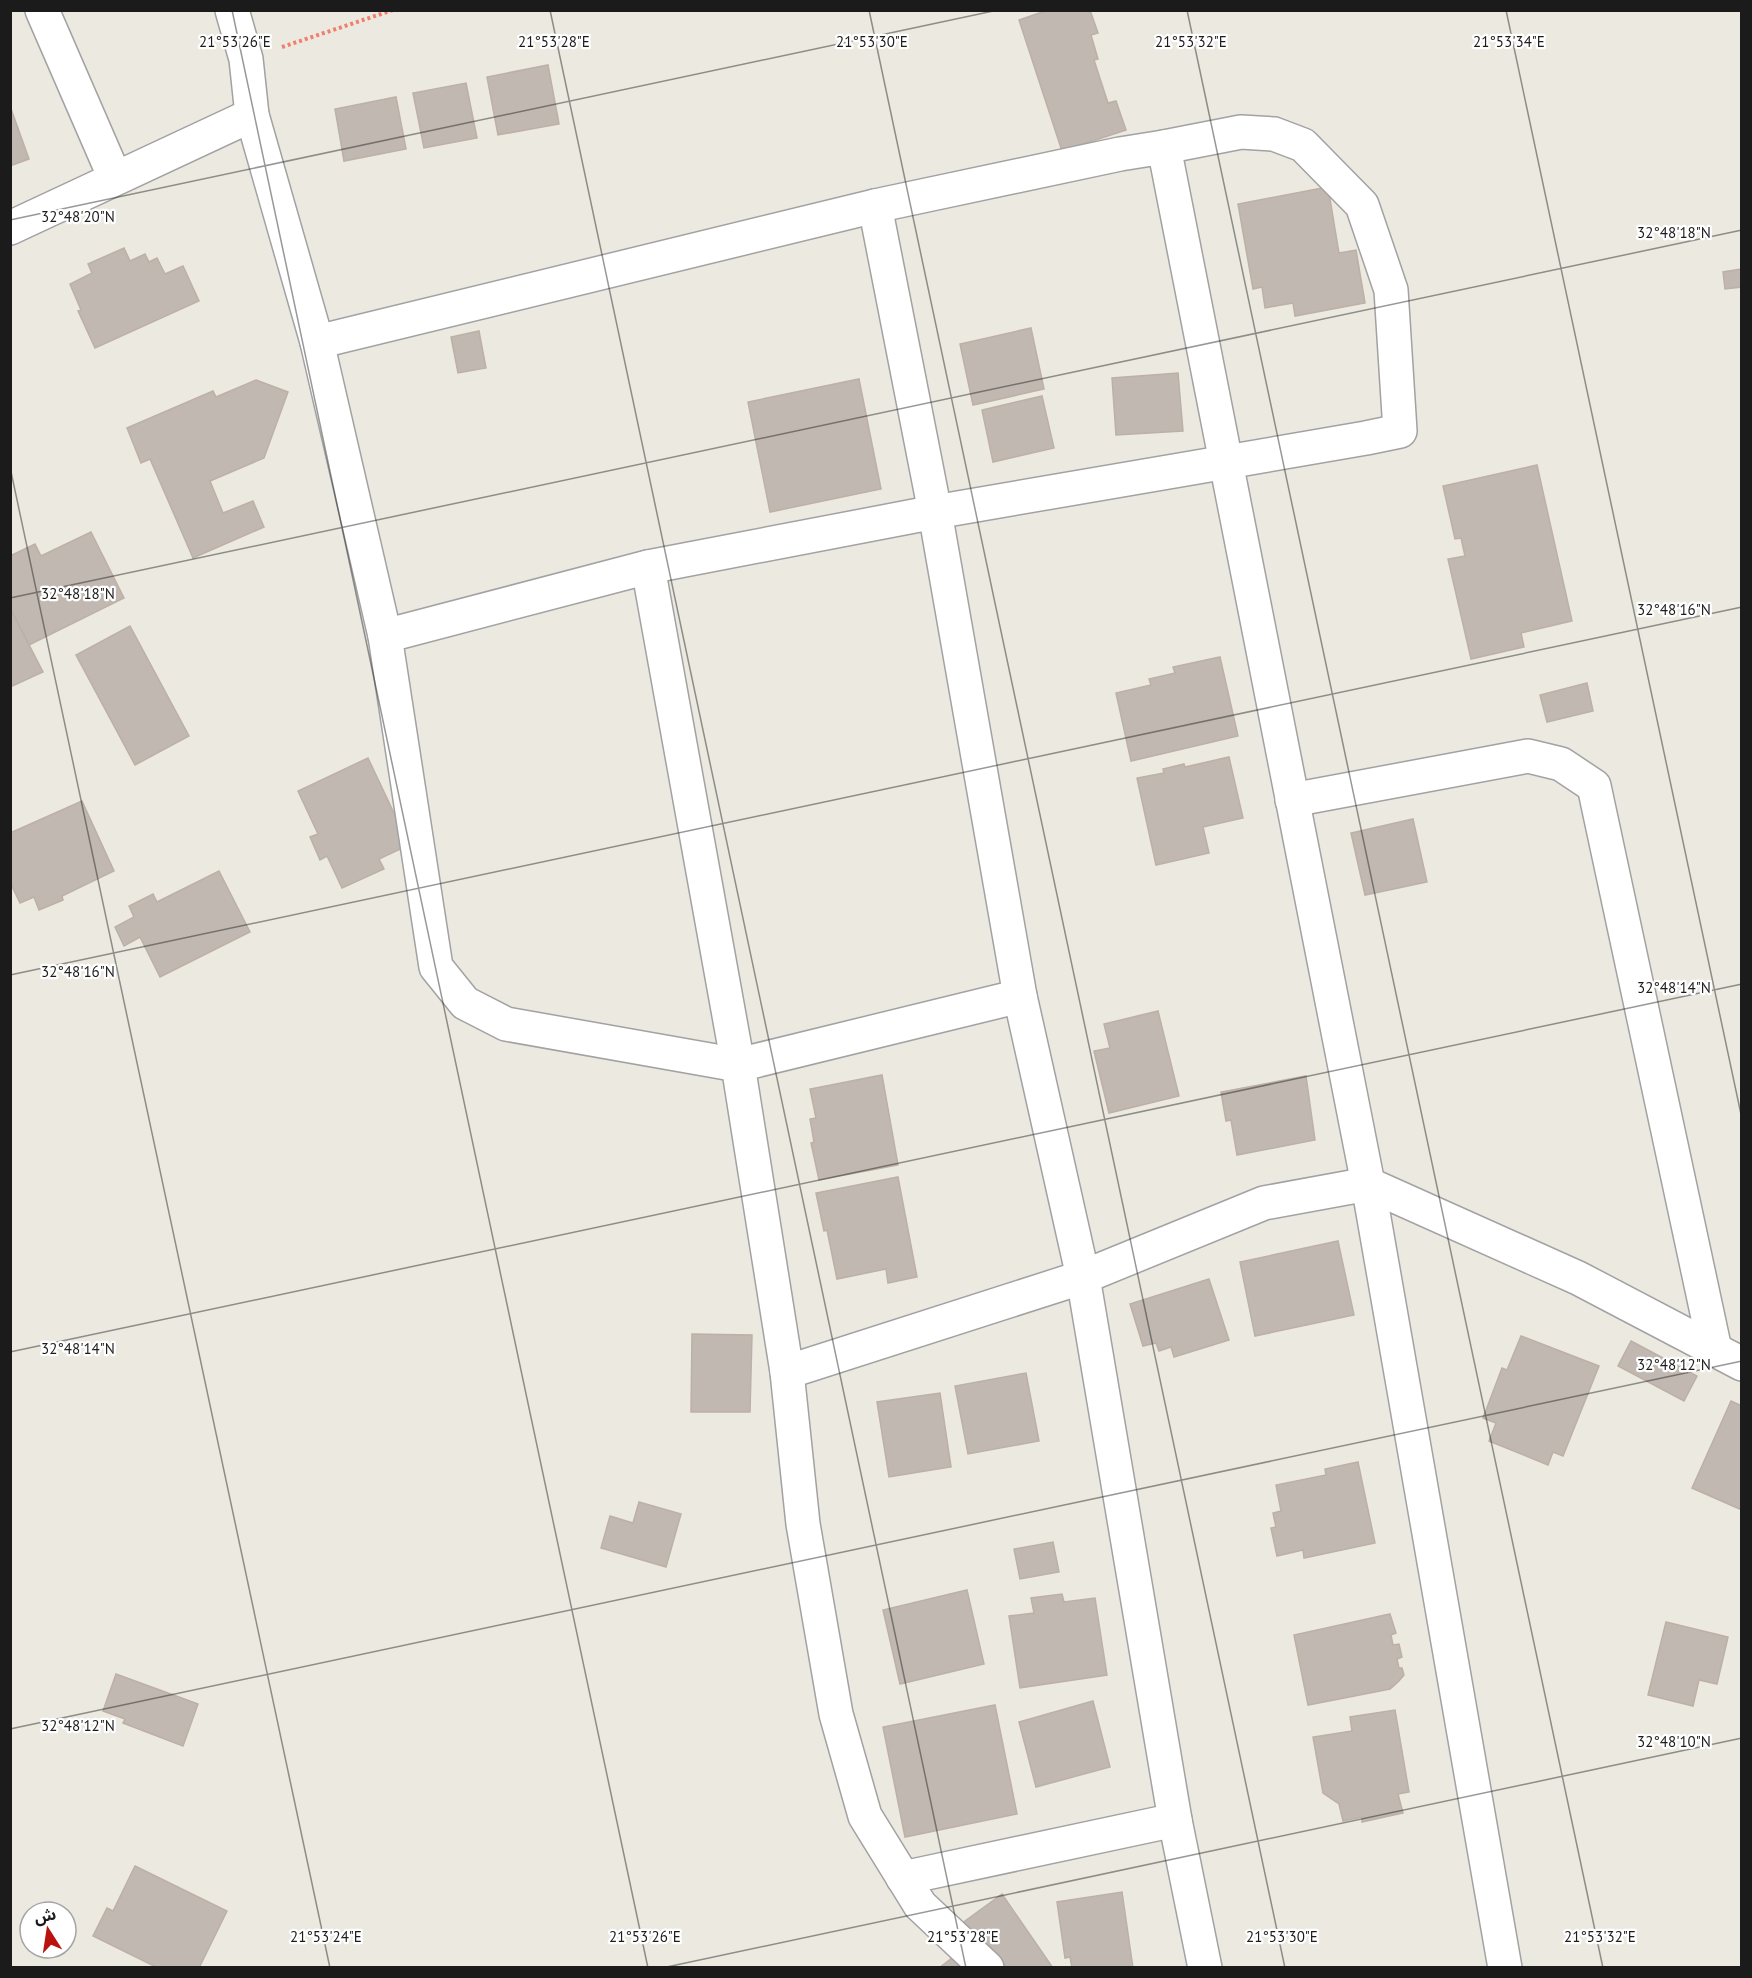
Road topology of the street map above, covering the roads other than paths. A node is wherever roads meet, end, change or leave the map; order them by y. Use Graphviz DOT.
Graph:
graph roads {
  1 [pos="42,10"];
  2 [pos="232,10"];
  3 [pos="252,115"];
  4 [pos="1164,147"];
  5 [pos="115,178"];
  6 [pos="875,206"];
  7 [pos="10,228"];
  8 [pos="317,342"];
  9 [pos="1226,463"];
  10 [pos="935,513"];
  11 [pos="648,567"];
  12 [pos="385,636"];
  13 [pos="1292,800"];
  14 [pos="1020,996"];
  15 [pos="738,1065"];
  16 [pos="1368,1184"];
  17 [pos="1083,1277"];
  18 [pos="1728,1357"];
  19 [pos="787,1372"];
  20 [pos="1175,1820"];
  21 [pos="903,1878"];
  22 [pos="987,1968"];
  23 [pos="1205,1968"];
  24 [pos="1505,1968"];
  1 -- 5 [label="street"];
  2 -- 3 [label="street"];
  3 -- 5 [label="street"];
  3 -- 8 [label="street"];
  4 -- 6 [label="street"];
  4 -- 9 [label="street"];
  4 -- 9 [label="street"];
  5 -- 7 [label="street"];
  6 -- 8 [label="street"];
  6 -- 10 [label="street"];
  8 -- 12 [label="street"];
  9 -- 10 [label="street"];
  9 -- 13 [label="street"];
  10 -- 11 [label="street"];
  10 -- 14 [label="street"];
  11 -- 12 [label="street"];
  11 -- 15 [label="street"];
  12 -- 15 [label="street"];
  13 -- 16 [label="street"];
  13 -- 18 [label="street"];
  14 -- 15 [label="street"];
  14 -- 17 [label="street"];
  15 -- 19 [label="street"];
  16 -- 17 [label="street"];
  16 -- 18 [label="street"];
  16 -- 24 [label="street"];
  17 -- 19 [label="street"];
  17 -- 20 [label="street"];
  19 -- 21 [label="street"];
  20 -- 21 [label="street"];
  20 -- 23 [label="street"];
  21 -- 22 [label="street"];
}
